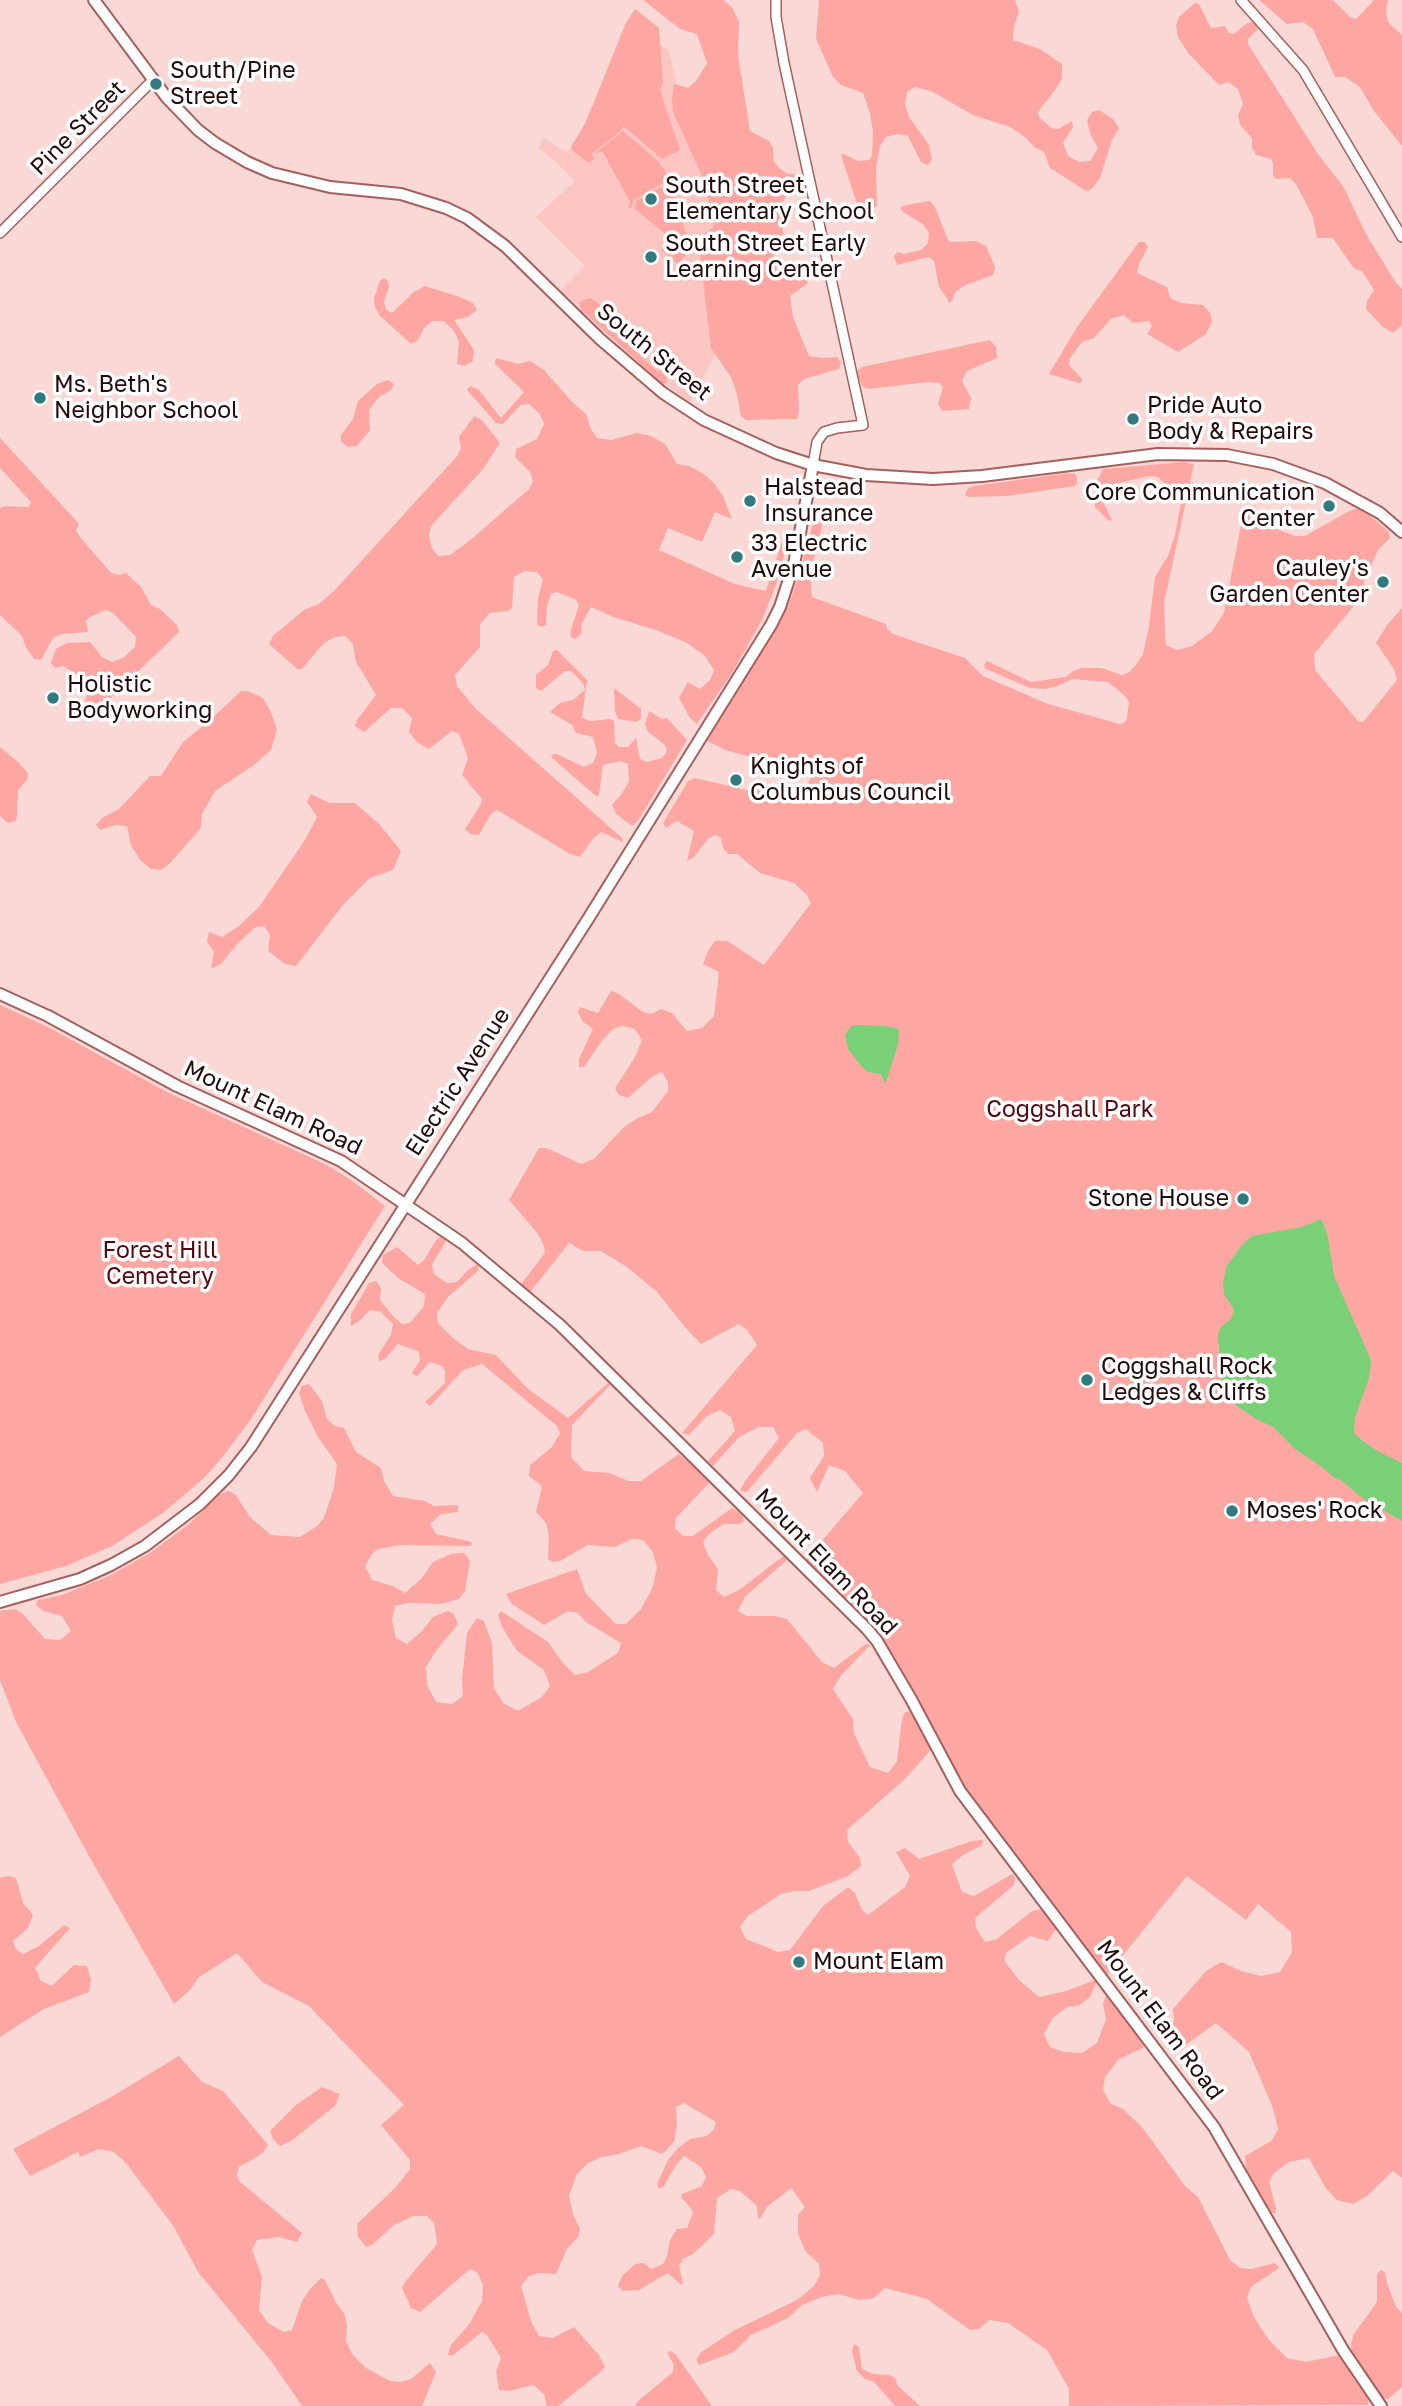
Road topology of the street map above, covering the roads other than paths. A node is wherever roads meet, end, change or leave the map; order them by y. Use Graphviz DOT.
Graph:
graph roads {
  1 [pos="94,0"];
  2 [pos="776,0"];
  3 [pos="1241,0"];
  4 [pos="153,80"];
  5 [pos="0,233"];
  6 [pos="1402,237"];
  7 [pos="813,465"];
  8 [pos="1402,532"];
  9 [pos="0,994"];
  10 [pos="404,1205"];
  11 [pos="0,1602"];
  12 [pos="1381,2406"];
  1 -- 4 [label="main road, South Street"];
  2 -- 7 [label="street"];
  3 -- 6 [label="street"];
  4 -- 5 [label="street, Pine Street"];
  4 -- 7 [label="main road, South Street"];
  7 -- 8 [label="main road, South Street"];
  7 -- 10 [label="main road, Electric Avenue"];
  9 -- 10 [label="main road, Mount Elam Road"];
  10 -- 11 [label="main road, Electric Avenue"];
  10 -- 12 [label="main road, Mount Elam Road"];
}
